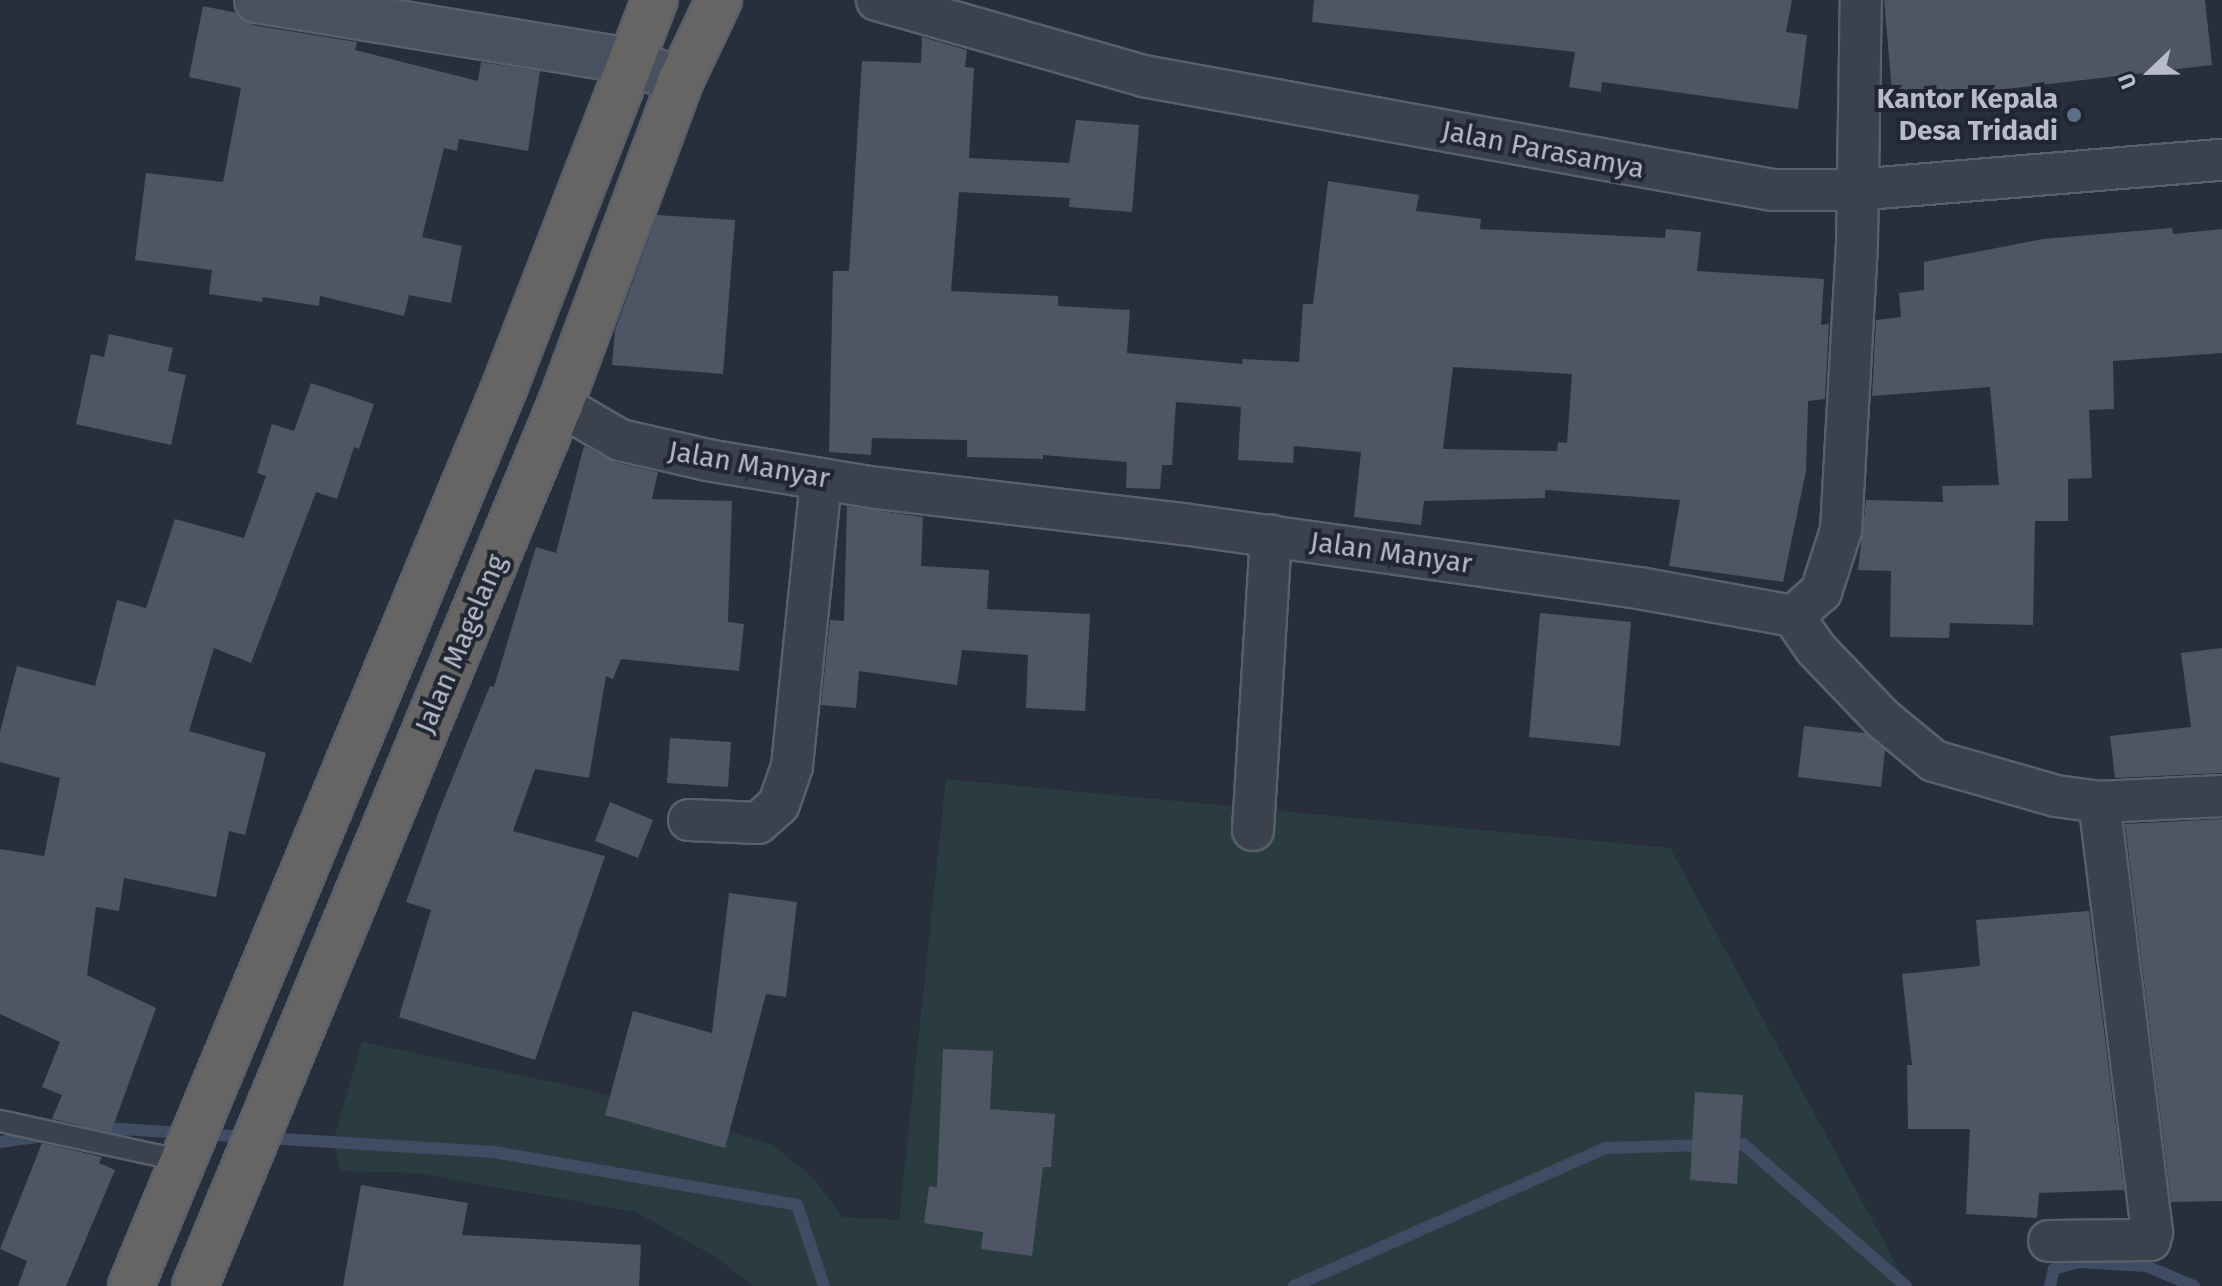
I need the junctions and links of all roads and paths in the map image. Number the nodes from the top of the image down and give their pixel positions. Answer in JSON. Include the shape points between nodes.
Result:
{"nodes":[{"id":1,"x":257,"y":0,"type":"edge"},
{"id":2,"x":655,"y":0,"type":"edge"},
{"id":3,"x":719,"y":0,"type":"edge"},
{"id":4,"x":877,"y":0,"type":"edge"},
{"id":5,"x":1861,"y":0,"type":"edge"},
{"id":6,"x":631,"y":61,"type":"junction"},
{"id":7,"x":680,"y":82,"type":"junction"},
{"id":8,"x":2222,"y":160,"type":"edge"},
{"id":9,"x":1854,"y":190,"type":"junction"},
{"id":10,"x":560,"y":405,"type":"junction"},
{"id":11,"x":821,"y":479,"type":"junction"},
{"id":12,"x":1271,"y":536,"type":"junction"},
{"id":13,"x":1793,"y":616,"type":"junction"},
{"id":14,"x":2222,"y":796,"type":"edge"},
{"id":15,"x":2099,"y":802,"type":"junction"},
{"id":16,"x":689,"y":820,"type":"dead end"},
{"id":17,"x":1253,"y":830,"type":"dead end"},
{"id":18,"x":0,"y":1121,"type":"edge"},
{"id":19,"x":183,"y":1161,"type":"junction"},
{"id":20,"x":2049,"y":1241,"type":"dead end"},
{"id":21,"x":131,"y":1286,"type":"edge"},
{"id":22,"x":195,"y":1286,"type":"edge"}],
"edges":[{"from":1,"to":6,"type":"main road"},
{"from":2,"to":6,"type":"highway","name":"Jalan Magelang"},
{"from":3,"to":7,"type":"highway","name":"Jalan Magelang"},
{"from":4,"to":9,"type":"street","name":"Jalan Parasamya","via":[[1143,76],[1758,188]]},
{"from":5,"to":9,"type":"street"},
{"from":6,"to":7,"type":"main road"},
{"from":6,"to":19,"type":"highway","name":"Jalan Magelang","via":[[505,386]]},
{"from":7,"to":10,"type":"highway","name":"Jalan Magelang"},
{"from":8,"to":9,"type":"street","name":"Jalan Parasamya"},
{"from":9,"to":13,"type":"street","via":[[1857,242],[1841,530],[1821,592]]},
{"from":10,"to":11,"type":"street","name":"Jalan Manyar","via":[[620,440]]},
{"from":10,"to":22,"type":"highway","name":"Jalan Magelang"},
{"from":11,"to":12,"type":"street","name":"Jalan Manyar"},
{"from":11,"to":16,"type":"street","via":[[792,766],[779,804],[758,823]]},
{"from":12,"to":13,"type":"street","name":"Jalan Manyar","via":[[1639,588]]},
{"from":12,"to":17,"type":"street"},
{"from":13,"to":15,"type":"street","via":[[1815,648],[1883,719],[1934,761],[2056,796]]},
{"from":14,"to":15,"type":"street"},
{"from":15,"to":20,"type":"street","via":[[2152,1232],[2150,1240]]},
{"from":18,"to":19,"type":"lane"},
{"from":19,"to":21,"type":"highway","name":"Jalan Magelang"}]}
